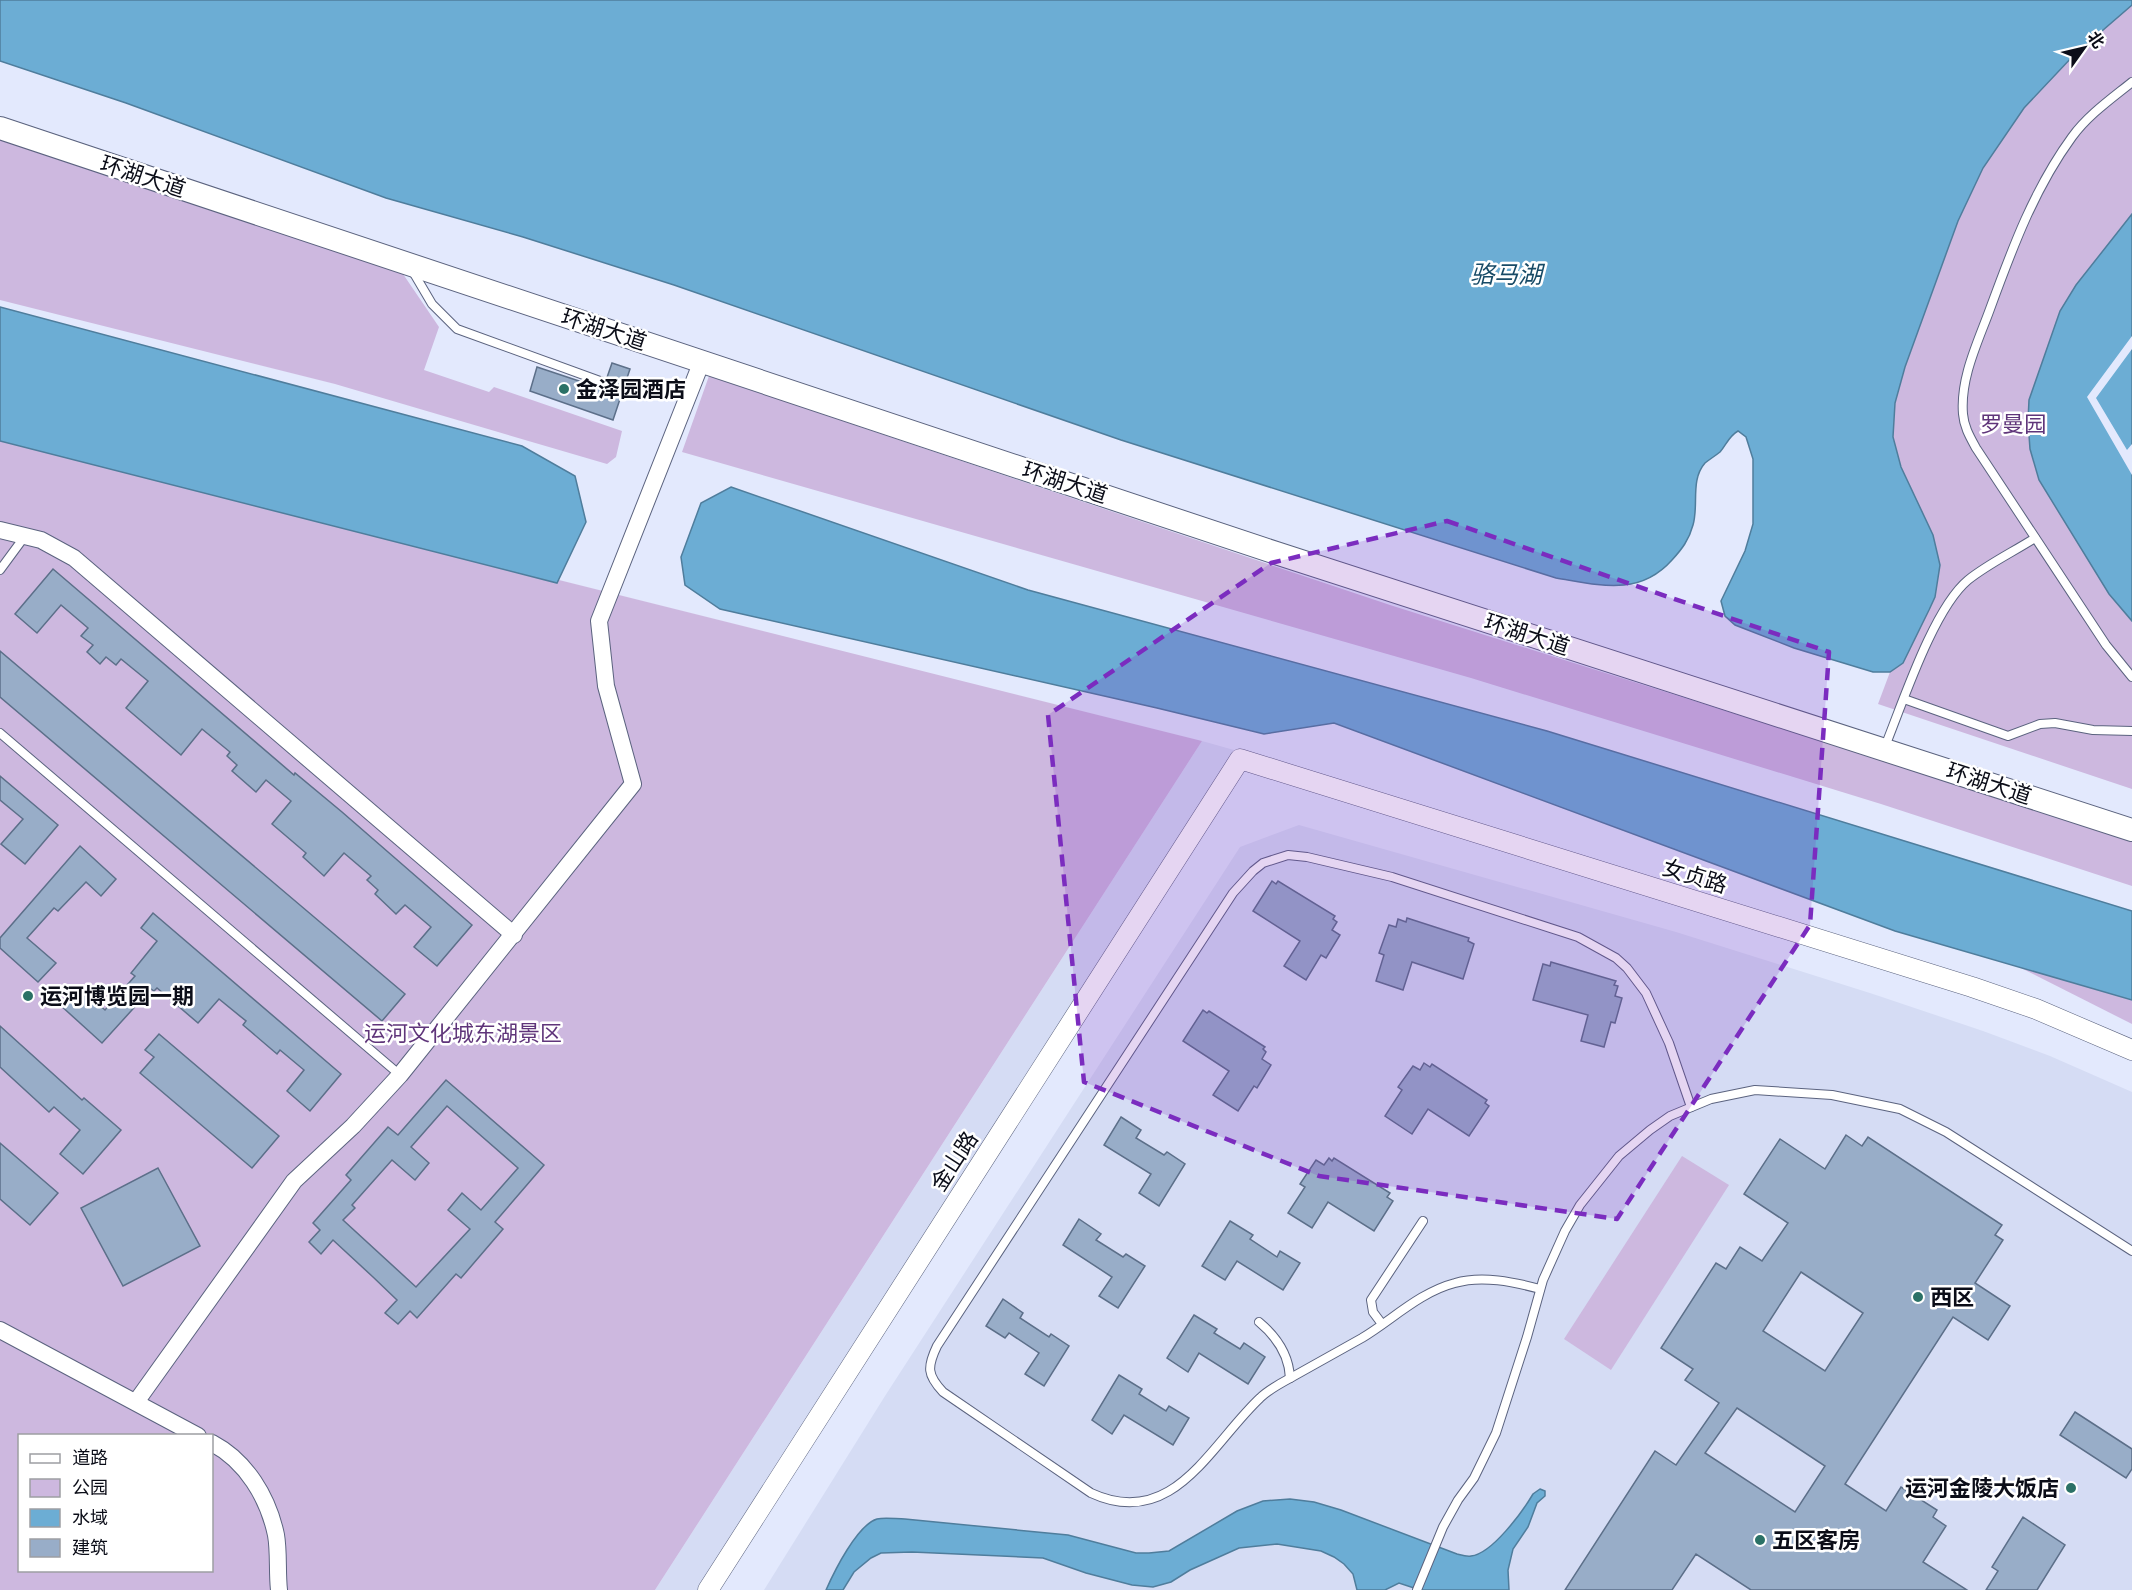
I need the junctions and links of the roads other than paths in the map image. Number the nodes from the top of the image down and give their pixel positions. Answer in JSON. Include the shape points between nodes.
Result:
{"nodes":[{"id":1,"x":2132,"y":82,"type":"edge"},
{"id":2,"x":0,"y":128,"type":"edge"},
{"id":3,"x":409,"y":264,"type":"junction"},
{"id":4,"x":702,"y":361,"type":"junction"},
{"id":5,"x":600,"y":381,"type":"dead end"},
{"id":6,"x":0,"y":530,"type":"edge"},
{"id":7,"x":25,"y":536,"type":"junction"},
{"id":8,"x":2035,"y":538,"type":"junction"},
{"id":9,"x":0,"y":570,"type":"edge"},
{"id":10,"x":2132,"y":677,"type":"edge"},
{"id":11,"x":1904,"y":699,"type":"junction"},
{"id":12,"x":2132,"y":731,"type":"edge"},
{"id":13,"x":0,"y":733,"type":"edge"},
{"id":14,"x":1884,"y":750,"type":"junction"},
{"id":15,"x":1240,"y":759,"type":"joint"},
{"id":16,"x":2132,"y":830,"type":"edge"},
{"id":17,"x":514,"y":935,"type":"junction"},
{"id":18,"x":2132,"y":1050,"type":"edge"},
{"id":19,"x":400,"y":1075,"type":"junction"},
{"id":20,"x":1691,"y":1107,"type":"junction"},
{"id":21,"x":1423,"y":1221,"type":"dead end"},
{"id":22,"x":2130,"y":1255,"type":"edge"},
{"id":23,"x":1540,"y":1288,"type":"junction"},
{"id":24,"x":1259,"y":1322,"type":"dead end"},
{"id":25,"x":1383,"y":1324,"type":"junction"},
{"id":26,"x":0,"y":1330,"type":"edge"},
{"id":27,"x":1290,"y":1378,"type":"junction"},
{"id":28,"x":136,"y":1402,"type":"junction"},
{"id":29,"x":194,"y":1434,"type":"edge"},
{"id":30,"x":213,"y":1444,"type":"edge"},
{"id":31,"x":279,"y":1590,"type":"edge"},
{"id":32,"x":708,"y":1590,"type":"edge"},
{"id":33,"x":1417,"y":1590,"type":"edge"}],
"edges":[{"from":1,"to":8,"type":"lane","via":[[2079,129],[2049,173],[2027,214],[1964,387],[1963,413],[1969,435]]},
{"from":2,"to":3,"type":"main road","name":"环湖大道"},
{"from":3,"to":4,"type":"main road","name":"环湖大道"},
{"from":3,"to":5,"type":"lane","via":[[432,304],[457,329]]},
{"from":4,"to":14,"type":"main road","name":"环湖大道"},
{"from":4,"to":17,"type":"street","via":[[599,621],[606,686],[633,784]]},
{"from":6,"to":7,"type":"street"},
{"from":7,"to":9,"type":"lane"},
{"from":7,"to":17,"type":"street","via":[[57,547],[74,558]]},
{"from":8,"to":10,"type":"lane","via":[[2106,645]]},
{"from":8,"to":11,"type":"lane","via":[[1968,580],[1953,596],[1931,634]]},
{"from":11,"to":12,"type":"lane","via":[[2008,736],[2040,724],[2055,723],[2093,730]]},
{"from":11,"to":14,"type":"lane"},
{"from":13,"to":19,"type":"lane"},
{"from":14,"to":16,"type":"main road","name":"环湖大道"},
{"from":15,"to":18,"type":"street","name":"女贞路","via":[[1972,987]]},
{"from":15,"to":32,"type":"street","name":"金山路"},
{"from":17,"to":19,"type":"street"},
{"from":19,"to":28,"type":"street","via":[[294,1181]]},
{"from":20,"to":22,"type":"lane","via":[[1755,1090],[1832,1095],[1899,1109],[1946,1132]]},
{"from":20,"to":23,"type":"lane","via":[[1670,1116],[1619,1156],[1565,1231]]},
{"from":20,"to":27,"type":"lane","via":[[1656,1011],[1638,980],[1616,958],[1578,937],[1392,877],[1307,857],[1288,855],[1263,863],[1227,903],[937,1346],[929,1369],[936,1384],[950,1397],[1090,1493],[1120,1504],[1144,1502],[1173,1489],[1261,1396]]},
{"from":21,"to":25,"type":"lane","via":[[1371,1300],[1373,1312]]},
{"from":23,"to":25,"type":"lane","via":[[1502,1281],[1457,1282],[1440,1288]]},
{"from":23,"to":33,"type":"lane","via":[[1496,1433],[1443,1527]]},
{"from":24,"to":27,"type":"lane","via":[[1281,1347]]},
{"from":25,"to":27,"type":"lane"},
{"from":26,"to":28,"type":"street"},
{"from":28,"to":29,"type":"street"},
{"from":30,"to":31,"type":"street","via":[[245,1469],[266,1500],[276,1536]]}]}
